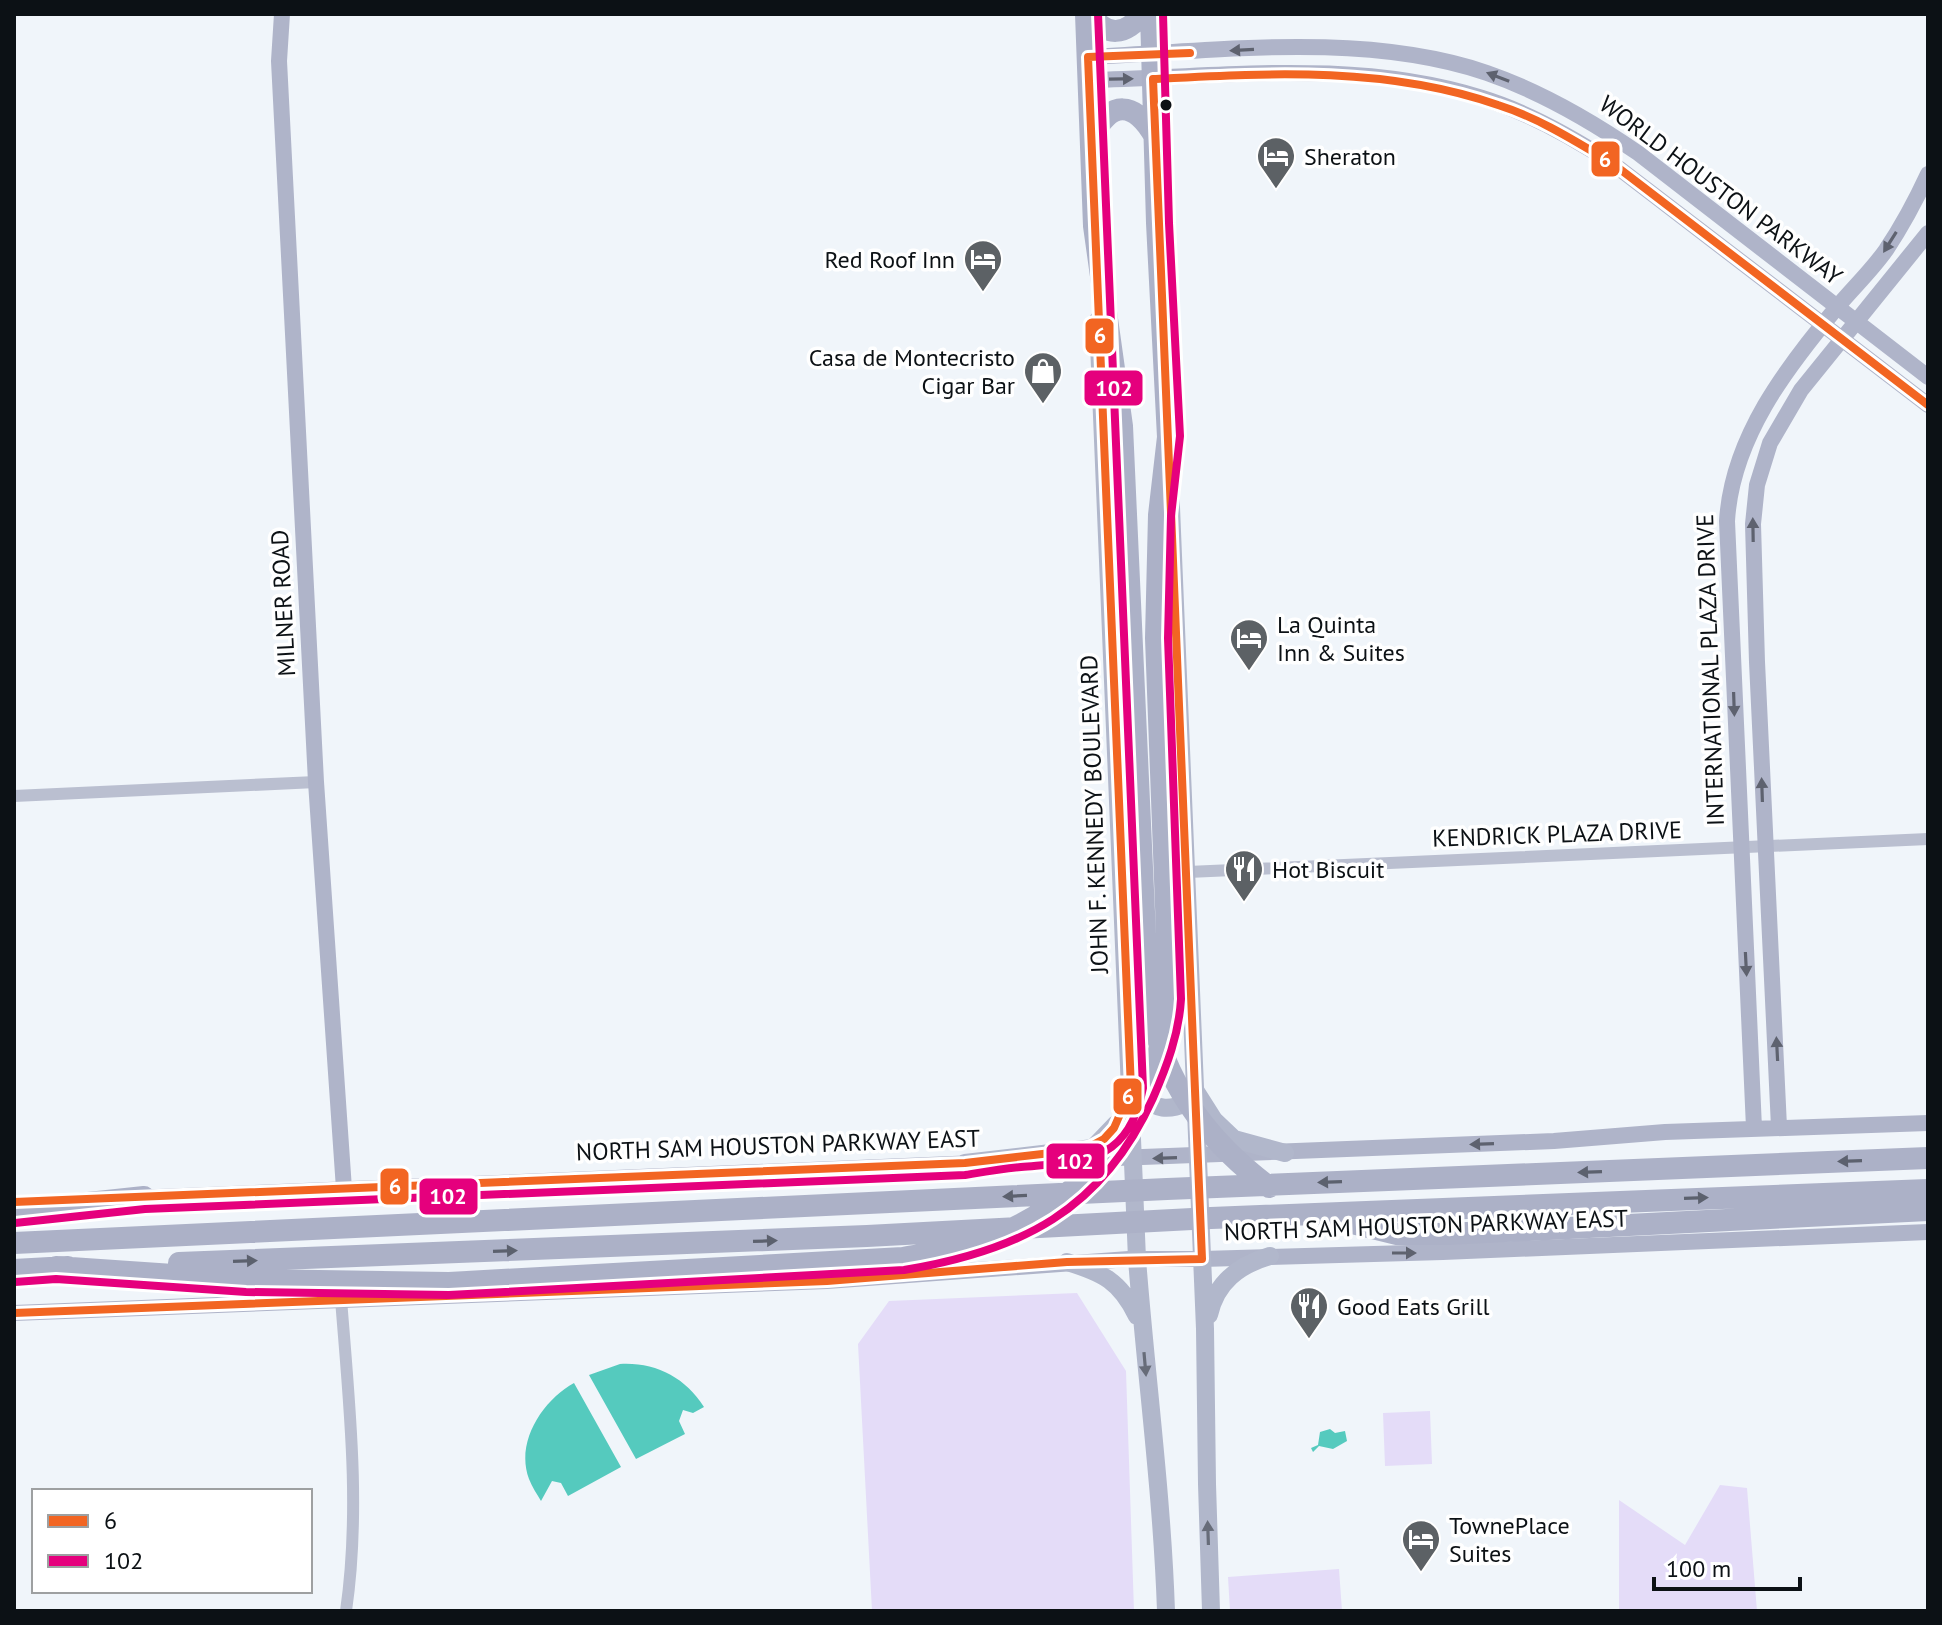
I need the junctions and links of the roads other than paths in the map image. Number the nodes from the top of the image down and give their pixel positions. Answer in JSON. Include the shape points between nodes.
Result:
{"nodes":[{"id":1,"x":282,"y":14,"type":"edge"},
{"id":2,"x":1089,"y":14,"type":"edge"},
{"id":3,"x":1141,"y":14,"type":"edge"},
{"id":4,"x":1151,"y":14,"type":"edge"},
{"id":5,"x":1347,"y":47,"type":"junction"},
{"id":6,"x":1153,"y":54,"type":"junction"},
{"id":7,"x":1088,"y":57,"type":"junction"},
{"id":8,"x":1345,"y":73,"type":"junction"},
{"id":9,"x":1153,"y":79,"type":"junction"},
{"id":10,"x":1089,"y":80,"type":"junction"},
{"id":11,"x":1547,"y":97,"type":"junction"},
{"id":12,"x":1535,"y":119,"type":"junction"},
{"id":13,"x":1092,"y":138,"type":"junction"},
{"id":14,"x":1155,"y":138,"type":"junction"},
{"id":15,"x":1928,"y":175,"type":"edge"},
{"id":16,"x":1712,"y":209,"type":"junction"},
{"id":17,"x":1094,"y":226,"type":"junction"},
{"id":18,"x":1694,"y":226,"type":"junction"},
{"id":19,"x":1928,"y":233,"type":"edge"},
{"id":20,"x":1837,"y":307,"type":"junction"},
{"id":21,"x":1858,"y":323,"type":"junction"},
{"id":22,"x":1823,"y":326,"type":"junction"},
{"id":23,"x":1842,"y":341,"type":"junction"},
{"id":24,"x":1928,"y":377,"type":"edge"},
{"id":25,"x":1928,"y":405,"type":"edge"},
{"id":26,"x":1734,"y":473,"type":"junction"},
{"id":27,"x":1757,"y":485,"type":"junction"},
{"id":28,"x":1757,"y":662,"type":"junction"},
{"id":29,"x":1733,"y":663,"type":"junction"},
{"id":30,"x":316,"y":782,"type":"junction"},
{"id":31,"x":14,"y":796,"type":"edge"},
{"id":32,"x":1928,"y":839,"type":"edge"},
{"id":33,"x":1765,"y":848,"type":"junction"},
{"id":34,"x":1740,"y":849,"type":"junction"},
{"id":35,"x":1176,"y":870,"type":"junction"},
{"id":36,"x":1126,"y":989,"type":"junction"},
{"id":37,"x":1194,"y":1087,"type":"junction"},
{"id":38,"x":1131,"y":1089,"type":"junction"},
{"id":39,"x":1928,"y":1123,"type":"edge"},
{"id":40,"x":1779,"y":1127,"type":"junction"},
{"id":41,"x":1754,"y":1128,"type":"junction"},
{"id":42,"x":1285,"y":1153,"type":"junction"},
{"id":43,"x":1928,"y":1158,"type":"edge"},
{"id":44,"x":965,"y":1163,"type":"junction"},
{"id":45,"x":1198,"y":1165,"type":"junction"},
{"id":46,"x":1134,"y":1166,"type":"junction"},
{"id":47,"x":344,"y":1189,"type":"junction"},
{"id":48,"x":1928,"y":1190,"type":"edge"},
{"id":49,"x":144,"y":1197,"type":"junction"},
{"id":50,"x":14,"y":1202,"type":"edge"},
{"id":51,"x":1928,"y":1210,"type":"edge"},
{"id":52,"x":14,"y":1211,"type":"edge"},
{"id":53,"x":1928,"y":1232,"type":"edge"},
{"id":54,"x":14,"y":1243,"type":"edge"},
{"id":55,"x":1137,"y":1251,"type":"junction"},
{"id":56,"x":1270,"y":1256,"type":"junction"},
{"id":57,"x":1202,"y":1259,"type":"junction"},
{"id":58,"x":1067,"y":1262,"type":"junction"},
{"id":59,"x":56,"y":1267,"type":"junction"},
{"id":60,"x":14,"y":1270,"type":"edge"},
{"id":61,"x":341,"y":1299,"type":"junction"},
{"id":62,"x":14,"y":1313,"type":"edge"},
{"id":63,"x":1141,"y":1324,"type":"junction"},
{"id":64,"x":1205,"y":1329,"type":"junction"},
{"id":65,"x":346,"y":1611,"type":"edge"},
{"id":66,"x":1166,"y":1611,"type":"edge"},
{"id":67,"x":1211,"y":1611,"type":"edge"}],
"edges":[{"from":1,"to":30,"type":"street","name":"MILNER ROAD","via":[[279,61]]},
{"from":2,"to":3,"type":"highway","via":[[1115,32],[1131,26]]},
{"from":2,"to":7,"type":"highway","name":"JOHN F. KENNEDY BOULEVARD"},
{"from":4,"to":6,"type":"highway"},
{"from":5,"to":6,"type":"street","name":"WORLD HOUSTON PARKWAY","one_way":true},
{"from":5,"to":8,"type":"street"},
{"from":11,"to":5,"type":"street","name":"WORLD HOUSTON PARKWAY","one_way":true,"via":[[1450,63]]},
{"from":6,"to":7,"type":"street","name":"WORLD HOUSTON PARKWAY"},
{"from":6,"to":9,"type":"highway"},
{"from":7,"to":10,"type":"highway","name":"JOHN F. KENNEDY BOULEVARD"},
{"from":8,"to":9,"type":"street","name":"WORLD HOUSTON PARKWAY"},
{"from":8,"to":12,"type":"street","name":"WORLD HOUSTON PARKWAY","via":[[1457,91]]},
{"from":10,"to":9,"type":"street","name":"WORLD HOUSTON PARKWAY","one_way":true},
{"from":9,"to":14,"type":"highway"},
{"from":10,"to":13,"type":"highway","name":"JOHN F. KENNEDY BOULEVARD"},
{"from":11,"to":12,"type":"street"},
{"from":11,"to":16,"type":"street","name":"WORLD HOUSTON PARKWAY","via":[[1610,134]]},
{"from":12,"to":18,"type":"street","name":"WORLD HOUSTON PARKWAY","via":[[1612,163]]},
{"from":13,"to":14,"type":"highway","via":[[1104,117],[1121,109],[1141,117]]},
{"from":13,"to":17,"type":"highway","name":"JOHN F. KENNEDY BOULEVARD"},
{"from":14,"to":35,"type":"highway","via":[[1168,437],[1159,515],[1156,638]]},
{"from":15,"to":20,"type":"street","name":"INTERNATIONAL PLAZA DRIVE","one_way":true,"via":[[1886,250]]},
{"from":16,"to":18,"type":"street"},
{"from":16,"to":20,"type":"street","name":"WORLD HOUSTON PARKWAY"},
{"from":17,"to":36,"type":"main road","name":"JOHN F. KENNEDY BOULEVARD"},
{"from":17,"to":51,"type":"highway","via":[[1122,426],[1146,956],[1154,1025],[1173,1078],[1209,1132],[1233,1159],[1292,1201],[1337,1220],[1397,1234]]},
{"from":18,"to":22,"type":"street","name":"WORLD HOUSTON PARKWAY"},
{"from":19,"to":21,"type":"street","name":"INTERNATIONAL PLAZA DRIVE"},
{"from":20,"to":21,"type":"street","name":"WORLD HOUSTON PARKWAY"},
{"from":20,"to":22,"type":"street","name":"INTERNATIONAL PLAZA DRIVE"},
{"from":21,"to":23,"type":"street","name":"INTERNATIONAL PLAZA DRIVE"},
{"from":21,"to":24,"type":"street","name":"WORLD HOUSTON PARKWAY"},
{"from":22,"to":23,"type":"street","name":"WORLD HOUSTON PARKWAY"},
{"from":22,"to":26,"type":"street","name":"INTERNATIONAL PLAZA DRIVE","via":[[1768,399]]},
{"from":23,"to":25,"type":"street","name":"WORLD HOUSTON PARKWAY"},
{"from":23,"to":27,"type":"street","name":"INTERNATIONAL PLAZA DRIVE","via":[[1785,417]]},
{"from":26,"to":27,"type":"street"},
{"from":26,"to":29,"type":"street","name":"INTERNATIONAL PLAZA DRIVE","via":[[1727,521]]},
{"from":28,"to":27,"type":"street","name":"INTERNATIONAL PLAZA DRIVE","one_way":true},
{"from":28,"to":29,"type":"street"},
{"from":33,"to":28,"type":"street","name":"INTERNATIONAL PLAZA DRIVE","one_way":true},
{"from":29,"to":34,"type":"street","name":"INTERNATIONAL PLAZA DRIVE","one_way":true},
{"from":30,"to":31,"type":"street"},
{"from":30,"to":47,"type":"street","name":"MILNER ROAD"},
{"from":32,"to":33,"type":"street","name":"KENDRICK PLAZA DRIVE"},
{"from":33,"to":34,"type":"street","name":"KENDRICK PLAZA DRIVE"},
{"from":40,"to":33,"type":"street","name":"INTERNATIONAL PLAZA DRIVE","one_way":true},
{"from":34,"to":35,"type":"street","name":"KENDRICK PLAZA DRIVE"},
{"from":34,"to":41,"type":"street","name":"INTERNATIONAL PLAZA DRIVE","one_way":true},
{"from":35,"to":37,"type":"main road"},
{"from":35,"to":59,"type":"highway","via":[[1165,1029],[1138,1106],[1108,1153],[1081,1181],[997,1236],[940,1252],[865,1261],[449,1283],[246,1280]]},
{"from":36,"to":37,"type":"main road","via":[[1135,1021],[1142,1097],[1152,1106],[1178,1107]]},
{"from":36,"to":38,"type":"main road","name":"JOHN F. KENNEDY BOULEVARD"},
{"from":37,"to":42,"type":"main road","via":[[1214,1120],[1234,1139]]},
{"from":37,"to":45,"type":"main road"},
{"from":38,"to":44,"type":"main road","via":[[1117,1123],[1093,1148]]},
{"from":38,"to":46,"type":"main road","name":"JOHN F. KENNEDY BOULEVARD"},
{"from":39,"to":40,"type":"street","name":"NORTH SAM HOUSTON PARKWAY EAST"},
{"from":40,"to":41,"type":"street","name":"NORTH SAM HOUSTON PARKWAY EAST"},
{"from":41,"to":42,"type":"street","name":"NORTH SAM HOUSTON PARKWAY EAST","one_way":true},
{"from":42,"to":45,"type":"street","name":"NORTH SAM HOUSTON PARKWAY EAST"},
{"from":43,"to":54,"type":"highway","name":"NORTH SAM HOUSTON PARKWAY EAST","one_way":true},
{"from":44,"to":46,"type":"street","name":"NORTH SAM HOUSTON PARKWAY EAST"},
{"from":44,"to":47,"type":"street","name":"NORTH SAM HOUSTON PARKWAY EAST"},
{"from":45,"to":46,"type":"street","name":"NORTH SAM HOUSTON PARKWAY EAST","one_way":true},
{"from":45,"to":57,"type":"main road"},
{"from":46,"to":55,"type":"main road","name":"JOHN F. KENNEDY BOULEVARD"},
{"from":47,"to":49,"type":"street","name":"NORTH SAM HOUSTON PARKWAY EAST"},
{"from":59,"to":48,"type":"highway","name":"NORTH SAM HOUSTON PARKWAY EAST","one_way":true},
{"from":49,"to":50,"type":"street","name":"NORTH SAM HOUSTON PARKWAY EAST"},
{"from":49,"to":52,"type":"highway"},
{"from":56,"to":53,"type":"street","name":"NORTH SAM HOUSTON PARKWAY EAST","one_way":true},
{"from":55,"to":57,"type":"street","name":"NORTH SAM HOUSTON PARKWAY EAST"},
{"from":55,"to":58,"type":"street","name":"NORTH SAM HOUSTON PARKWAY EAST"},
{"from":55,"to":63,"type":"main road","name":"JOHN F. KENNEDY BOULEVARD"},
{"from":56,"to":57,"type":"street","name":"NORTH SAM HOUSTON PARKWAY EAST"},
{"from":56,"to":64,"type":"main road","via":[[1252,1262],[1223,1284],[1213,1297]]},
{"from":57,"to":64,"type":"main road"},
{"from":58,"to":61,"type":"street","name":"NORTH SAM HOUSTON PARKWAY EAST","via":[[827,1281]]},
{"from":58,"to":63,"type":"main road","via":[[1098,1271],[1118,1286]]},
{"from":59,"to":60,"type":"highway","name":"NORTH SAM HOUSTON PARKWAY EAST"},
{"from":61,"to":62,"type":"street","name":"NORTH SAM HOUSTON PARKWAY EAST"},
{"from":61,"to":65,"type":"street","via":[[353,1494]]},
{"from":63,"to":66,"type":"main road","name":"JOHN F. KENNEDY BOULEVARD","one_way":true,"via":[[1162,1507]]},
{"from":67,"to":64,"type":"main road","one_way":true}]}
